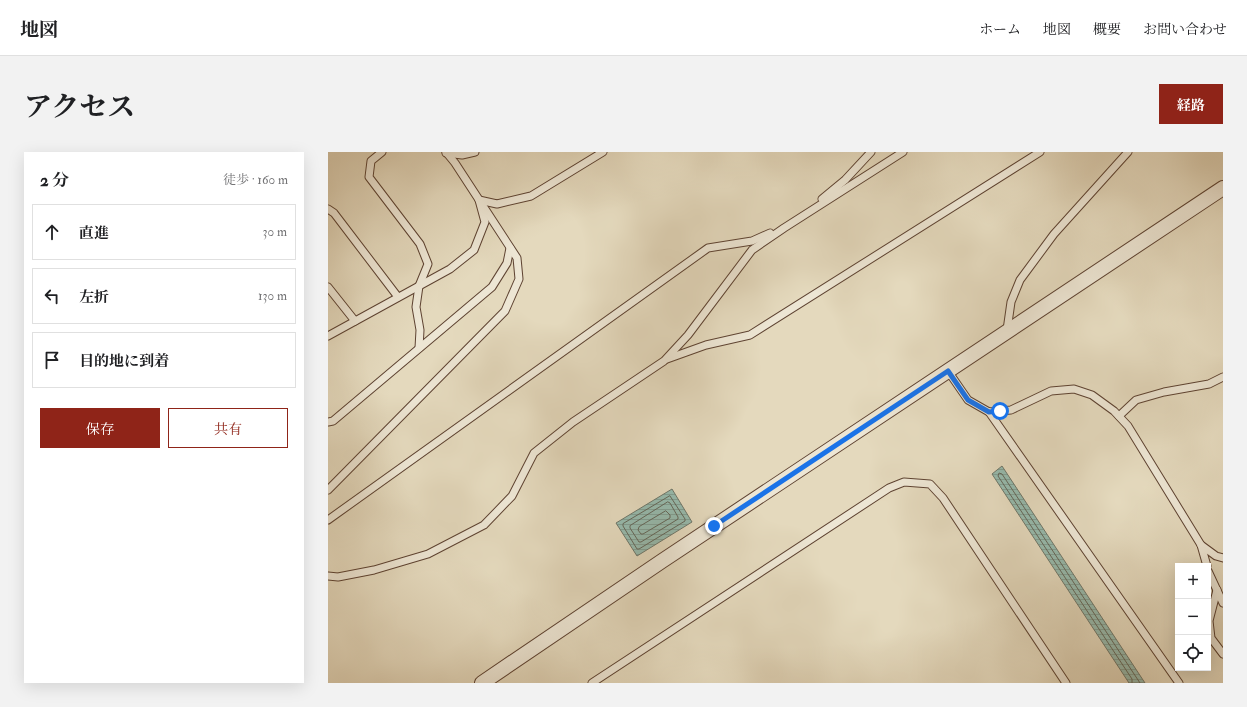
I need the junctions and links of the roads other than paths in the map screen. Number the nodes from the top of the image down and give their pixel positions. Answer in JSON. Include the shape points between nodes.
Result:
{"nodes":[{"id":1,"x":382,"y":152,"type":"edge"},
{"id":2,"x":446,"y":152,"type":"edge"},
{"id":3,"x":475,"y":152,"type":"edge"},
{"id":4,"x":603,"y":152,"type":"edge"},
{"id":5,"x":871,"y":152,"type":"edge"},
{"id":6,"x":903,"y":152,"type":"edge"},
{"id":7,"x":1040,"y":152,"type":"edge"},
{"id":8,"x":1128,"y":152,"type":"edge"},
{"id":9,"x":1223,"y":188,"type":"edge"},
{"id":10,"x":479,"y":200,"type":"junction"},
{"id":11,"x":328,"y":209,"type":"edge"},
{"id":12,"x":784,"y":228,"type":"junction"},
{"id":13,"x":510,"y":248,"type":"junction"},
{"id":14,"x":419,"y":286,"type":"junction"},
{"id":15,"x":328,"y":287,"type":"edge"},
{"id":16,"x":398,"y":297,"type":"junction"},
{"id":17,"x":355,"y":321,"type":"junction"},
{"id":18,"x":1007,"y":332,"type":"junction"},
{"id":19,"x":328,"y":336,"type":"edge"},
{"id":20,"x":419,"y":348,"type":"junction"},
{"id":21,"x":665,"y":360,"type":"junction"},
{"id":22,"x":948,"y":371,"type":"junction"},
{"id":23,"x":1223,"y":377,"type":"edge"},
{"id":24,"x":989,"y":412,"type":"junction"},
{"id":25,"x":1119,"y":416,"type":"junction"},
{"id":26,"x":328,"y":422,"type":"edge"},
{"id":27,"x":328,"y":490,"type":"edge"},
{"id":28,"x":328,"y":520,"type":"edge"},
{"id":29,"x":1201,"y":545,"type":"junction"},
{"id":30,"x":1223,"y":558,"type":"edge"},
{"id":31,"x":1206,"y":563,"type":"edge"},
{"id":32,"x":328,"y":576,"type":"edge"},
{"id":33,"x":1211,"y":577,"type":"edge"},
{"id":34,"x":1217,"y":590,"type":"junction"},
{"id":35,"x":1223,"y":603,"type":"edge"},
{"id":36,"x":1223,"y":654,"type":"edge"},
{"id":37,"x":482,"y":683,"type":"edge"},
{"id":38,"x":592,"y":683,"type":"edge"},
{"id":39,"x":1066,"y":683,"type":"edge"},
{"id":40,"x":1179,"y":683,"type":"edge"}],
"edges":[{"from":1,"to":14,"type":"lane","via":[[371,161],[369,177],[420,244],[428,264]]},
{"from":2,"to":3,"type":"lane","via":[[462,155]]},
{"from":2,"to":10,"type":"lane"},
{"from":4,"to":10,"type":"lane","via":[[531,196],[497,204]]},
{"from":5,"to":12,"type":"lane","via":[[845,180]]},
{"from":6,"to":12,"type":"lane"},
{"from":7,"to":21,"type":"lane","via":[[750,335],[706,345]]},
{"from":8,"to":18,"type":"lane","via":[[1054,234],[1020,280],[1011,302]]},
{"from":9,"to":18,"type":"street"},
{"from":10,"to":13,"type":"lane"},
{"from":10,"to":14,"type":"lane","via":[[485,222],[474,250],[450,269]]},
{"from":11,"to":16,"type":"lane","via":[[334,213]]},
{"from":12,"to":21,"type":"lane","via":[[752,250],[688,335]]},
{"from":12,"to":28,"type":"lane","via":[[752,241],[708,248]]},
{"from":13,"to":20,"type":"lane","via":[[507,263],[492,287]]},
{"from":13,"to":27,"type":"lane","via":[[517,258],[519,279],[505,311]]},
{"from":14,"to":16,"type":"lane"},
{"from":14,"to":20,"type":"lane","via":[[416,307],[420,330]]},
{"from":15,"to":17,"type":"lane"},
{"from":16,"to":17,"type":"lane"},
{"from":17,"to":19,"type":"lane"},
{"from":18,"to":22,"type":"street"},
{"from":20,"to":26,"type":"lane"},
{"from":21,"to":32,"type":"lane","via":[[573,422],[534,453],[512,496],[484,525],[428,554],[374,570],[338,577]]},
{"from":22,"to":24,"type":"lane","via":[[968,400]]},
{"from":22,"to":37,"type":"street"},
{"from":23,"to":25,"type":"lane","via":[[1209,384],[1136,400]]},
{"from":24,"to":25,"type":"lane","via":[[1011,410],[1051,391],[1074,389],[1092,395]]},
{"from":24,"to":40,"type":"lane"},
{"from":25,"to":29,"type":"lane","via":[[1128,426]]},
{"from":29,"to":30,"type":"lane"},
{"from":29,"to":31,"type":"lane"},
{"from":33,"to":34,"type":"lane"},
{"from":34,"to":35,"type":"lane"},
{"from":34,"to":36,"type":"lane","via":[[1209,621],[1211,638]]},
{"from":38,"to":39,"type":"lane","via":[[889,488],[904,482],[930,484],[944,498]]}]}
